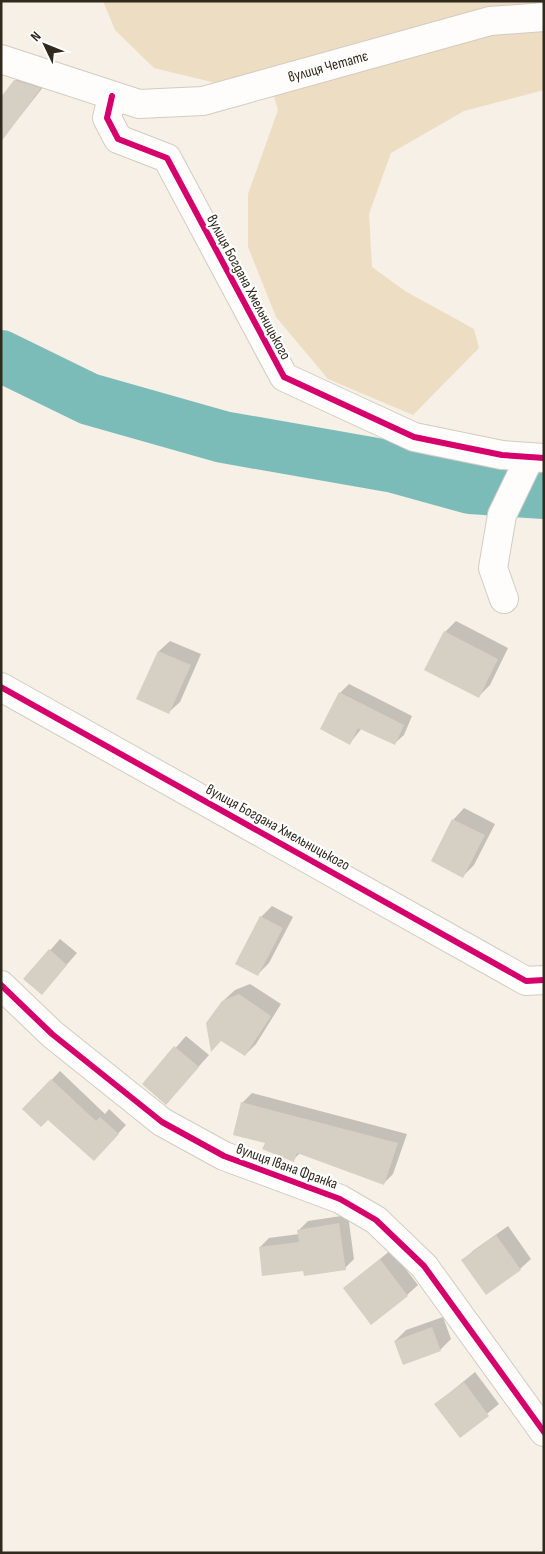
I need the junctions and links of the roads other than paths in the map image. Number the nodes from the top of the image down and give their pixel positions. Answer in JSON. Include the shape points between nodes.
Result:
{"nodes":[{"id":1,"x":544,"y":17,"type":"edge"},
{"id":2,"x":1,"y":59,"type":"edge"},
{"id":3,"x":112,"y":96,"type":"junction"},
{"id":4,"x":532,"y":463,"type":"edge"},
{"id":5,"x":504,"y":599,"type":"dead end"},
{"id":6,"x":1,"y":687,"type":"edge"},
{"id":7,"x":544,"y":980,"type":"edge"},
{"id":8,"x":1,"y":985,"type":"edge"},
{"id":9,"x":544,"y":1432,"type":"edge"}],
"edges":[{"from":1,"to":3,"type":"street","name":"вулиця Четатє","via":[[490,21],[203,101],[139,104]]},
{"from":2,"to":3,"type":"street","name":"вулиця Четатє"},
{"from":3,"to":4,"type":"street","name":"вулиця Богдана Хмельницького","via":[[107,118],[118,139],[167,158],[284,377],[414,437]]},
{"from":4,"to":5,"type":"street","via":[[502,515],[493,568]]},
{"from":6,"to":7,"type":"street","name":"вулиця Богдана Хмельницького","via":[[526,981]]},
{"from":8,"to":9,"type":"street","name":"вулиця Івана Франка","via":[[52,1034],[162,1122],[224,1156],[340,1198],[376,1220],[424,1266]]}]}
